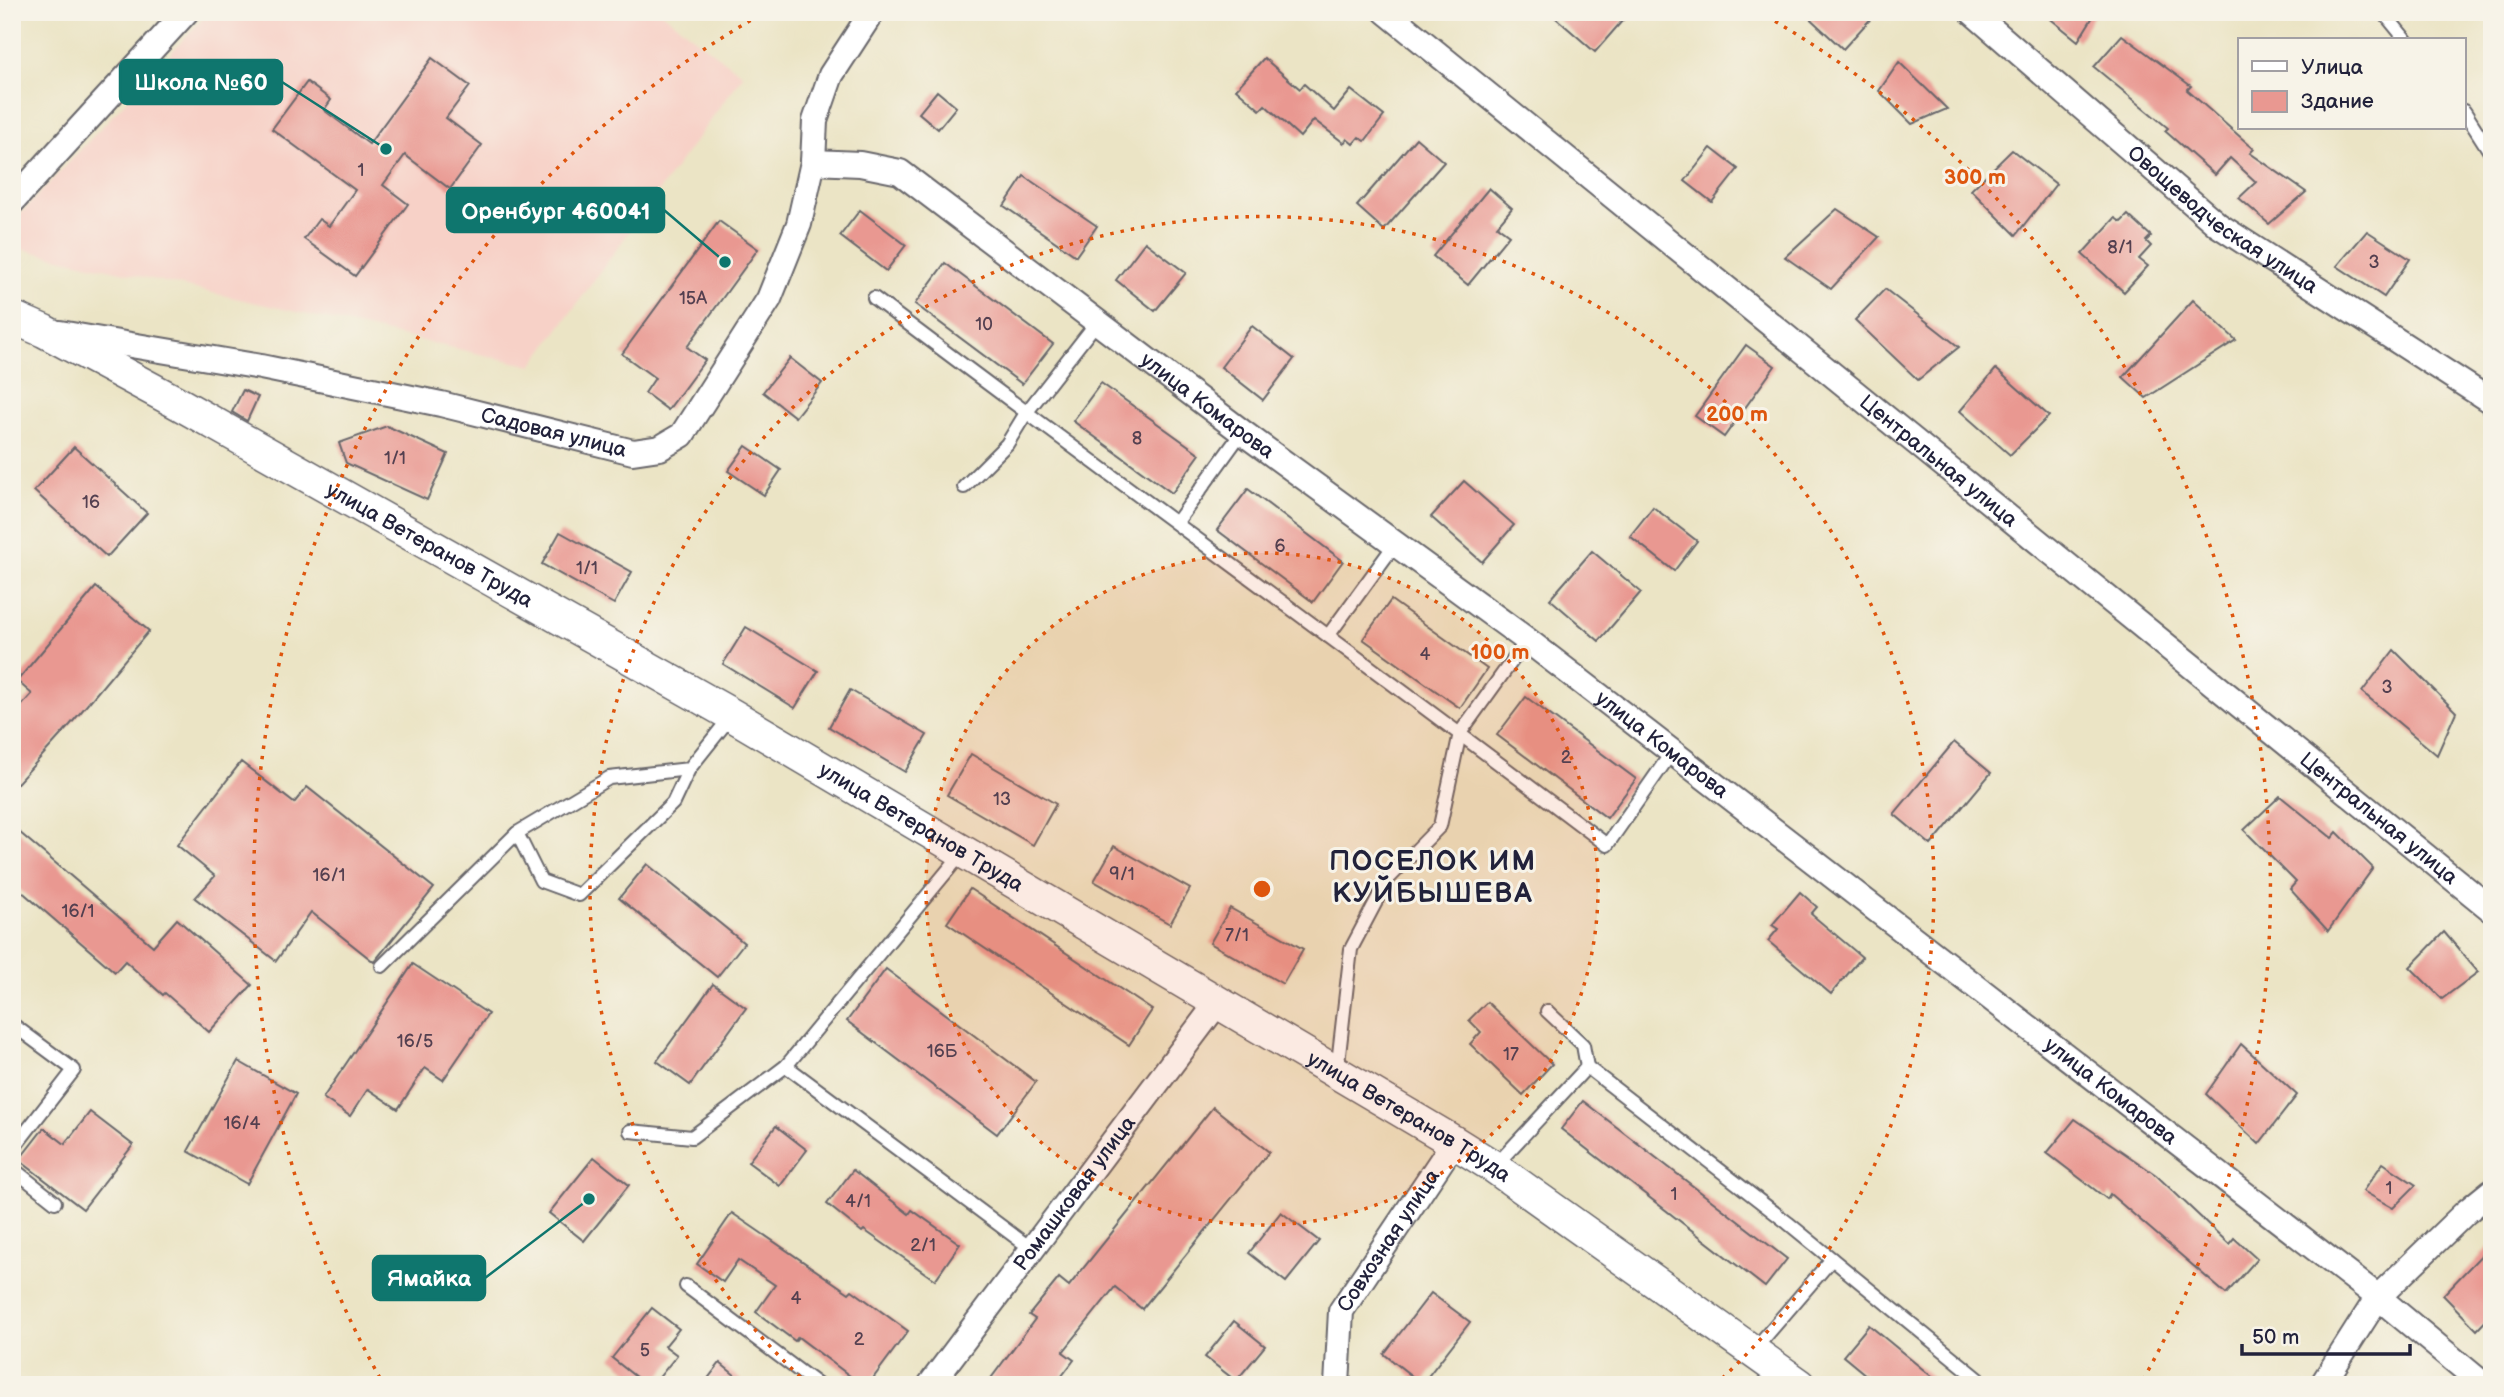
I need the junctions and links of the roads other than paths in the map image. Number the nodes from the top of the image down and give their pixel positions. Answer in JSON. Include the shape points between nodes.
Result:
{"nodes":[{"id":1,"x":186,"y":12,"type":"edge"},
{"id":2,"x":872,"y":12,"type":"edge"},
{"id":3,"x":1387,"y":12,"type":"edge"},
{"id":4,"x":1972,"y":12,"type":"edge"},
{"id":5,"x":2382,"y":12,"type":"edge"},
{"id":6,"x":2404,"y":38,"type":"edge"},
{"id":7,"x":2466,"y":114,"type":"edge"},
{"id":8,"x":2492,"y":155,"type":"edge"},
{"id":9,"x":814,"y":162,"type":"junction"},
{"id":10,"x":12,"y":202,"type":"edge"},
{"id":11,"x":874,"y":298,"type":"dead end"},
{"id":12,"x":12,"y":317,"type":"edge"},
{"id":13,"x":1097,"y":322,"type":"junction"},
{"id":14,"x":44,"y":331,"type":"junction"},
{"id":15,"x":2492,"y":402,"type":"edge"},
{"id":16,"x":1026,"y":413,"type":"junction"},
{"id":17,"x":1242,"y":432,"type":"junction"},
{"id":18,"x":964,"y":487,"type":"dead end"},
{"id":19,"x":1178,"y":522,"type":"junction"},
{"id":20,"x":1395,"y":544,"type":"junction"},
{"id":21,"x":1328,"y":636,"type":"junction"},
{"id":22,"x":1527,"y":640,"type":"junction"},
{"id":23,"x":732,"y":715,"type":"junction"},
{"id":24,"x":1460,"y":733,"type":"junction"},
{"id":25,"x":1672,"y":752,"type":"junction"},
{"id":26,"x":689,"y":769,"type":"junction"},
{"id":27,"x":517,"y":833,"type":"junction"},
{"id":28,"x":963,"y":852,"type":"junction"},
{"id":29,"x":2492,"y":909,"type":"edge"},
{"id":30,"x":382,"y":966,"type":"dead end"},
{"id":31,"x":1218,"y":1002,"type":"junction"},
{"id":32,"x":1547,"y":1011,"type":"dead end"},
{"id":33,"x":12,"y":1024,"type":"edge"},
{"id":34,"x":786,"y":1066,"type":"junction"},
{"id":35,"x":1587,"y":1066,"type":"junction"},
{"id":36,"x":1337,"y":1073,"type":"junction"},
{"id":37,"x":630,"y":1130,"type":"dead end"},
{"id":38,"x":1454,"y":1142,"type":"junction"},
{"id":39,"x":12,"y":1150,"type":"edge"},
{"id":40,"x":1494,"y":1167,"type":"junction"},
{"id":41,"x":12,"y":1168,"type":"edge"},
{"id":42,"x":2492,"y":1191,"type":"edge"},
{"id":43,"x":55,"y":1202,"type":"dead end"},
{"id":44,"x":1033,"y":1250,"type":"junction"},
{"id":45,"x":1832,"y":1259,"type":"junction"},
{"id":46,"x":686,"y":1286,"type":"dead end"},
{"id":47,"x":2378,"y":1297,"type":"junction"},
{"id":48,"x":1753,"y":1351,"type":"junction"},
{"id":49,"x":818,"y":1385,"type":"edge"},
{"id":50,"x":930,"y":1385,"type":"edge"},
{"id":51,"x":1337,"y":1385,"type":"edge"},
{"id":52,"x":1800,"y":1385,"type":"edge"},
{"id":53,"x":1986,"y":1385,"type":"edge"},
{"id":54,"x":2322,"y":1385,"type":"edge"},
{"id":55,"x":2484,"y":1385,"type":"edge"}],
"edges":[{"from":1,"to":10,"type":"street"},
{"from":2,"to":9,"type":"street","name":"Садовая улица","via":[[831,75],[815,121]]},
{"from":3,"to":29,"type":"street","name":"Центральная улица"},
{"from":4,"to":15,"type":"street","name":"Овощеводческая улица","via":[[2218,225]]},
{"from":5,"to":6,"type":"lane"},
{"from":7,"to":8,"type":"lane"},
{"from":9,"to":13,"type":"street","name":"улица Комарова","via":[[900,172]]},
{"from":9,"to":14,"type":"street","name":"Садовая улица","via":[[799,224],[769,299],[682,435],[660,448],[634,452],[325,380]]},
{"from":11,"to":16,"type":"lane"},
{"from":12,"to":14,"type":"street","name":"улица Ветеранов Труда"},
{"from":13,"to":16,"type":"lane"},
{"from":13,"to":17,"type":"street","name":"улица Комарова"},
{"from":14,"to":23,"type":"street","name":"улица Ветеранов Труда"},
{"from":16,"to":18,"type":"lane","via":[[1007,444]]},
{"from":16,"to":19,"type":"lane"},
{"from":17,"to":19,"type":"lane"},
{"from":17,"to":20,"type":"street","name":"улица Комарова"},
{"from":19,"to":21,"type":"lane"},
{"from":20,"to":21,"type":"lane"},
{"from":20,"to":22,"type":"street","name":"улица Комарова"},
{"from":21,"to":24,"type":"lane"},
{"from":22,"to":24,"type":"lane"},
{"from":22,"to":25,"type":"street","name":"улица Комарова"},
{"from":23,"to":26,"type":"lane"},
{"from":23,"to":28,"type":"street","name":"улица Ветеранов Труда"},
{"from":24,"to":25,"type":"lane","via":[[1607,845]]},
{"from":24,"to":36,"type":"lane","via":[[1440,826],[1388,879],[1351,948]]},
{"from":25,"to":47,"type":"street","name":"улица Комарова"},
{"from":26,"to":27,"type":"lane","via":[[609,778]]},
{"from":26,"to":27,"type":"lane","via":[[673,803],[579,895],[541,881]]},
{"from":27,"to":30,"type":"lane"},
{"from":28,"to":31,"type":"street","name":"улица Ветеранов Труда"},
{"from":28,"to":34,"type":"lane"},
{"from":31,"to":36,"type":"street","name":"улица Ветеранов Труда"},
{"from":31,"to":44,"type":"street","name":"Ромашковая улица"},
{"from":32,"to":35,"type":"lane","via":[[1583,1045]]},
{"from":33,"to":39,"type":"lane","via":[[74,1070]]},
{"from":34,"to":37,"type":"lane","via":[[692,1137]]},
{"from":34,"to":44,"type":"lane"},
{"from":35,"to":40,"type":"lane"},
{"from":35,"to":45,"type":"lane"},
{"from":36,"to":38,"type":"street","name":"улица Ветеранов Труда"},
{"from":38,"to":40,"type":"street","name":"улица Ветеранов Труда"},
{"from":38,"to":51,"type":"street","name":"Совхозная улица","via":[[1341,1311]]},
{"from":40,"to":48,"type":"street","name":"улица Ветеранов Труда"},
{"from":41,"to":43,"type":"lane"},
{"from":42,"to":47,"type":"street"},
{"from":44,"to":50,"type":"street","name":"Ромашковая улица"},
{"from":45,"to":48,"type":"lane"},
{"from":45,"to":53,"type":"lane"},
{"from":46,"to":49,"type":"lane"},
{"from":47,"to":54,"type":"street"},
{"from":47,"to":55,"type":"street","name":"улица Комарова"},
{"from":48,"to":52,"type":"street","name":"улица Ветеранов Труда"}]}
